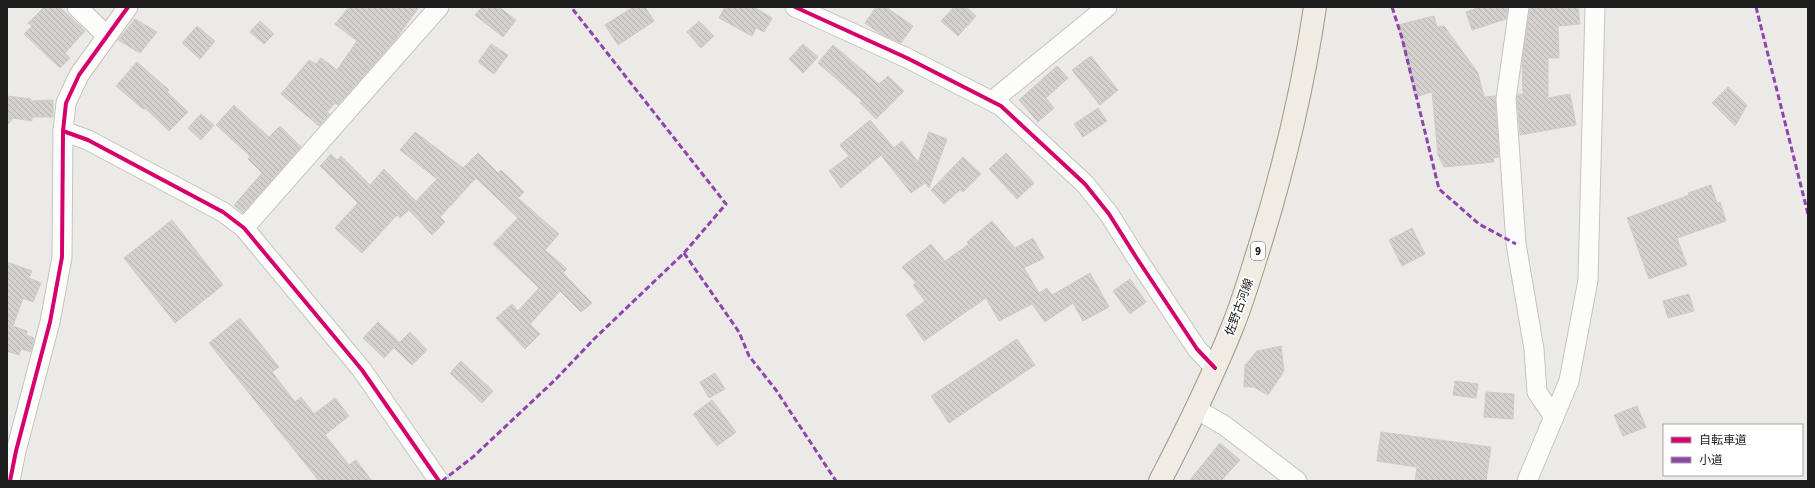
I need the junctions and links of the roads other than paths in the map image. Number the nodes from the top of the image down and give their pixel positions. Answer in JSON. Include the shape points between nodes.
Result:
{"nodes":[{"id":1,"x":77,"y":7,"type":"edge"},
{"id":2,"x":128,"y":7,"type":"edge"},
{"id":3,"x":439,"y":7,"type":"edge"},
{"id":4,"x":795,"y":7,"type":"edge"},
{"id":5,"x":1107,"y":7,"type":"edge"},
{"id":6,"x":1315,"y":7,"type":"edge"},
{"id":7,"x":1519,"y":7,"type":"edge"},
{"id":8,"x":1595,"y":7,"type":"edge"},
{"id":9,"x":106,"y":35,"type":"junction"},
{"id":10,"x":992,"y":101,"type":"junction"},
{"id":11,"x":64,"y":131,"type":"junction"},
{"id":12,"x":244,"y":228,"type":"junction"},
{"id":13,"x":1215,"y":368,"type":"junction"},
{"id":14,"x":1196,"y":409,"type":"junction"},
{"id":15,"x":1554,"y":417,"type":"junction"},
{"id":16,"x":10,"y":481,"type":"edge"},
{"id":17,"x":439,"y":481,"type":"edge"},
{"id":18,"x":1160,"y":481,"type":"edge"},
{"id":19,"x":1297,"y":481,"type":"edge"},
{"id":20,"x":1528,"y":481,"type":"edge"}],
"edges":[{"from":1,"to":9,"type":"street"},
{"from":2,"to":9,"type":"street"},
{"from":3,"to":12,"type":"street"},
{"from":4,"to":10,"type":"street","via":[[908,58]]},
{"from":5,"to":10,"type":"street"},
{"from":6,"to":13,"type":"main road","name":"佐野古河線","number":"9","via":[[1300,89],[1278,184],[1233,326]]},
{"from":7,"to":15,"type":"street","via":[[1506,99],[1516,244],[1534,349],[1537,392]]},
{"from":8,"to":15,"type":"street","via":[[1588,280],[1569,381]]},
{"from":9,"to":11,"type":"street","via":[[79,75],[66,103]]},
{"from":10,"to":13,"type":"street","via":[[1001,106],[1085,184],[1109,214],[1197,349]]},
{"from":11,"to":12,"type":"street","via":[[95,143],[223,212]]},
{"from":11,"to":16,"type":"street","via":[[62,257],[50,322],[17,443]]},
{"from":12,"to":17,"type":"street","via":[[362,370]]},
{"from":13,"to":14,"type":"main road","name":"佐野古河線","number":"9"},
{"from":14,"to":18,"type":"main road","name":"佐野古河線","number":"9"},
{"from":14,"to":19,"type":"street","via":[[1225,426]]},
{"from":15,"to":20,"type":"street"}]}
